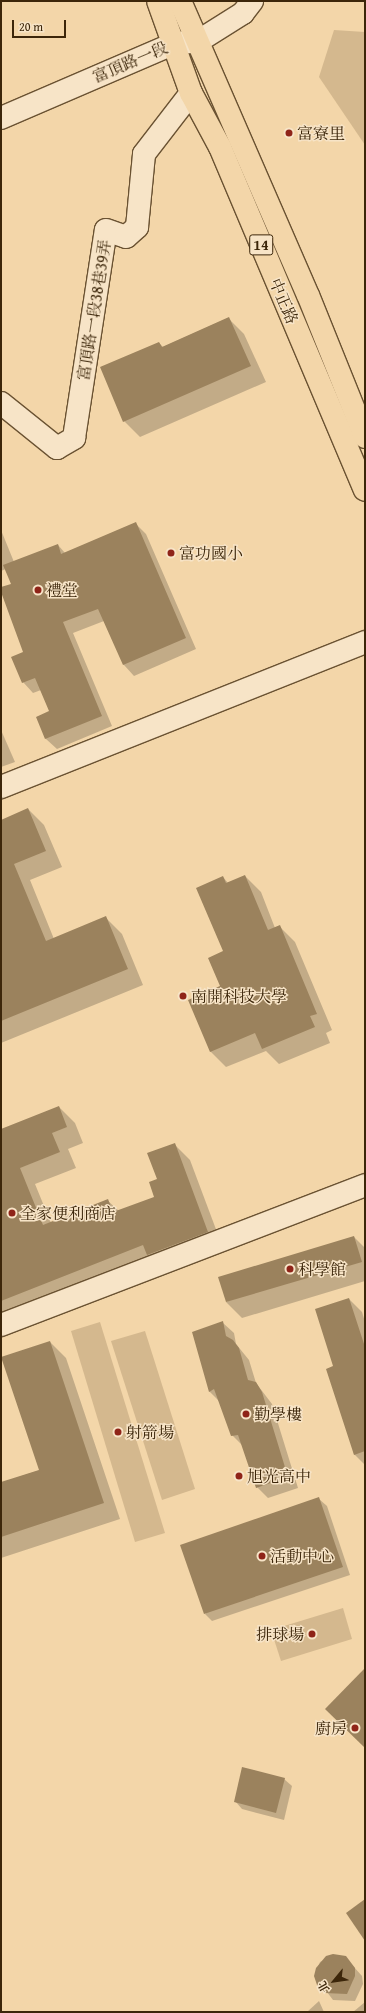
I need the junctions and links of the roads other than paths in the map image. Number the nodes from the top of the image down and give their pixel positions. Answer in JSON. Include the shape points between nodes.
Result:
{"nodes":[{"id":1,"x":158,"y":1,"type":"edge"},
{"id":2,"x":180,"y":1,"type":"edge"},
{"id":3,"x":252,"y":1,"type":"edge"},
{"id":4,"x":198,"y":42,"type":"junction"},
{"id":5,"x":175,"y":43,"type":"junction"},
{"id":6,"x":191,"y":93,"type":"junction"},
{"id":7,"x":1,"y":118,"type":"edge"},
{"id":8,"x":1,"y":403,"type":"edge"},
{"id":9,"x":365,"y":437,"type":"edge"},
{"id":10,"x":365,"y":490,"type":"edge"},
{"id":11,"x":365,"y":642,"type":"edge"},
{"id":12,"x":1,"y":787,"type":"edge"},
{"id":13,"x":365,"y":1185,"type":"edge"},
{"id":14,"x":1,"y":1325,"type":"edge"}],
"edges":[{"from":1,"to":5,"type":"main road","name":"中正路","number":"14"},
{"from":2,"to":4,"type":"main road","name":"中正路","number":"14"},
{"from":3,"to":4,"type":"street","via":[[243,13]]},
{"from":4,"to":5,"type":"street","name":"富頂路一段"},
{"from":4,"to":9,"type":"main road","name":"中正路","number":"14","via":[[308,295]]},
{"from":5,"to":6,"type":"main road","name":"中正路","number":"14"},
{"from":5,"to":7,"type":"street","name":"富頂路一段"},
{"from":6,"to":8,"type":"street","name":"富頂路一段38巷39弄","via":[[144,154],[137,228],[126,237],[106,230],[74,438],[57,448]]},
{"from":6,"to":10,"type":"main road","name":"中正路","number":"14","via":[[220,147]]},
{"from":11,"to":12,"type":"street"},
{"from":13,"to":14,"type":"street"}]}
